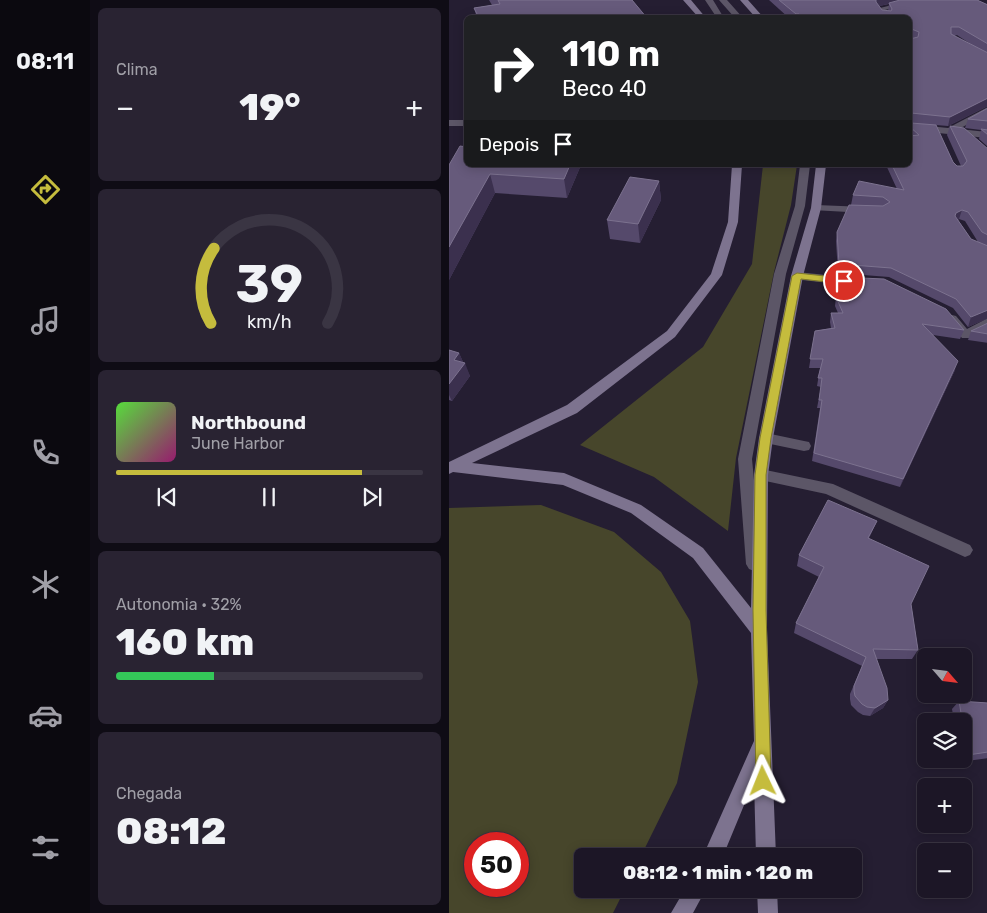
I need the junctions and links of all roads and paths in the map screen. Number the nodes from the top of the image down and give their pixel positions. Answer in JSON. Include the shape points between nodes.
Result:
{"nodes":[{"id":1,"x":687,"y":0,"type":"edge"},
{"id":2,"x":709,"y":0,"type":"edge"},
{"id":3,"x":723,"y":0,"type":"edge"},
{"id":4,"x":743,"y":0,"type":"edge"},
{"id":5,"x":908,"y":0,"type":"edge"},
{"id":6,"x":700,"y":15,"type":"edge"},
{"id":7,"x":719,"y":15,"type":"edge"},
{"id":8,"x":737,"y":15,"type":"edge"},
{"id":9,"x":758,"y":15,"type":"edge"},
{"id":10,"x":884,"y":15,"type":"edge"},
{"id":11,"x":987,"y":109,"type":"edge"},
{"id":12,"x":449,"y":123,"type":"edge"},
{"id":13,"x":464,"y":123,"type":"edge"},
{"id":14,"x":912,"y":128,"type":"edge"},
{"id":15,"x":965,"y":133,"type":"junction"},
{"id":16,"x":943,"y":134,"type":"junction"},
{"id":17,"x":987,"y":135,"type":"edge"},
{"id":18,"x":977,"y":145,"type":"edge"},
{"id":19,"x":737,"y":167,"type":"edge"},
{"id":20,"x":805,"y":167,"type":"edge"},
{"id":21,"x":821,"y":167,"type":"edge"},
{"id":22,"x":816,"y":208,"type":"junction"},
{"id":23,"x":881,"y":211,"type":"edge"},
{"id":24,"x":797,"y":276,"type":"junction"},
{"id":25,"x":868,"y":282,"type":"edge"},
{"id":26,"x":940,"y":310,"type":"edge"},
{"id":27,"x":987,"y":322,"type":"edge"},
{"id":28,"x":765,"y":438,"type":"junction"},
{"id":29,"x":804,"y":446,"type":"dead end"},
{"id":30,"x":451,"y":468,"type":"edge"},
{"id":31,"x":761,"y":475,"type":"junction"},
{"id":32,"x":965,"y":550,"type":"dead end"},
{"id":33,"x":759,"y":630,"type":"junction"},
{"id":34,"x":762,"y":744,"type":"junction"},
{"id":35,"x":716,"y":848,"type":"edge"},
{"id":36,"x":766,"y":848,"type":"edge"},
{"id":37,"x":690,"y":898,"type":"edge"},
{"id":38,"x":767,"y":898,"type":"edge"},
{"id":39,"x":681,"y":913,"type":"edge"},
{"id":40,"x":768,"y":913,"type":"edge"}],
"edges":[{"from":1,"to":6,"type":"main road"},
{"from":2,"to":7,"type":"street"},
{"from":3,"to":8,"type":"street"},
{"from":4,"to":9,"type":"main road"},
{"from":5,"to":10,"type":"street","via":[[908,3],[880,8]]},
{"from":11,"to":16,"type":"street"},
{"from":12,"to":13,"type":"street"},
{"from":14,"to":16,"type":"street"},
{"from":15,"to":16,"type":"street"},
{"from":15,"to":17,"type":"street"},
{"from":15,"to":18,"type":"street"},
{"from":19,"to":30,"type":"main road","via":[[733,222],[716,275],[671,334],[572,409]]},
{"from":20,"to":33,"type":"street","via":[[800,206],[780,274],[745,460]]},
{"from":21,"to":22,"type":"main road"},
{"from":22,"to":23,"type":"street"},
{"from":22,"to":24,"type":"main road"},
{"from":24,"to":25,"type":"street"},
{"from":24,"to":28,"type":"main road"},
{"from":26,"to":27,"type":"street","via":[[948,313],[966,336]]},
{"from":28,"to":29,"type":"street"},
{"from":28,"to":31,"type":"main road"},
{"from":30,"to":33,"type":"main road","via":[[564,479],[636,509],[698,553]]},
{"from":31,"to":32,"type":"street","via":[[828,488]]},
{"from":31,"to":33,"type":"main road"},
{"from":33,"to":34,"type":"main road"},
{"from":34,"to":35,"type":"main road"},
{"from":34,"to":36,"type":"main road"},
{"from":37,"to":39,"type":"main road"},
{"from":38,"to":40,"type":"main road"}]}
